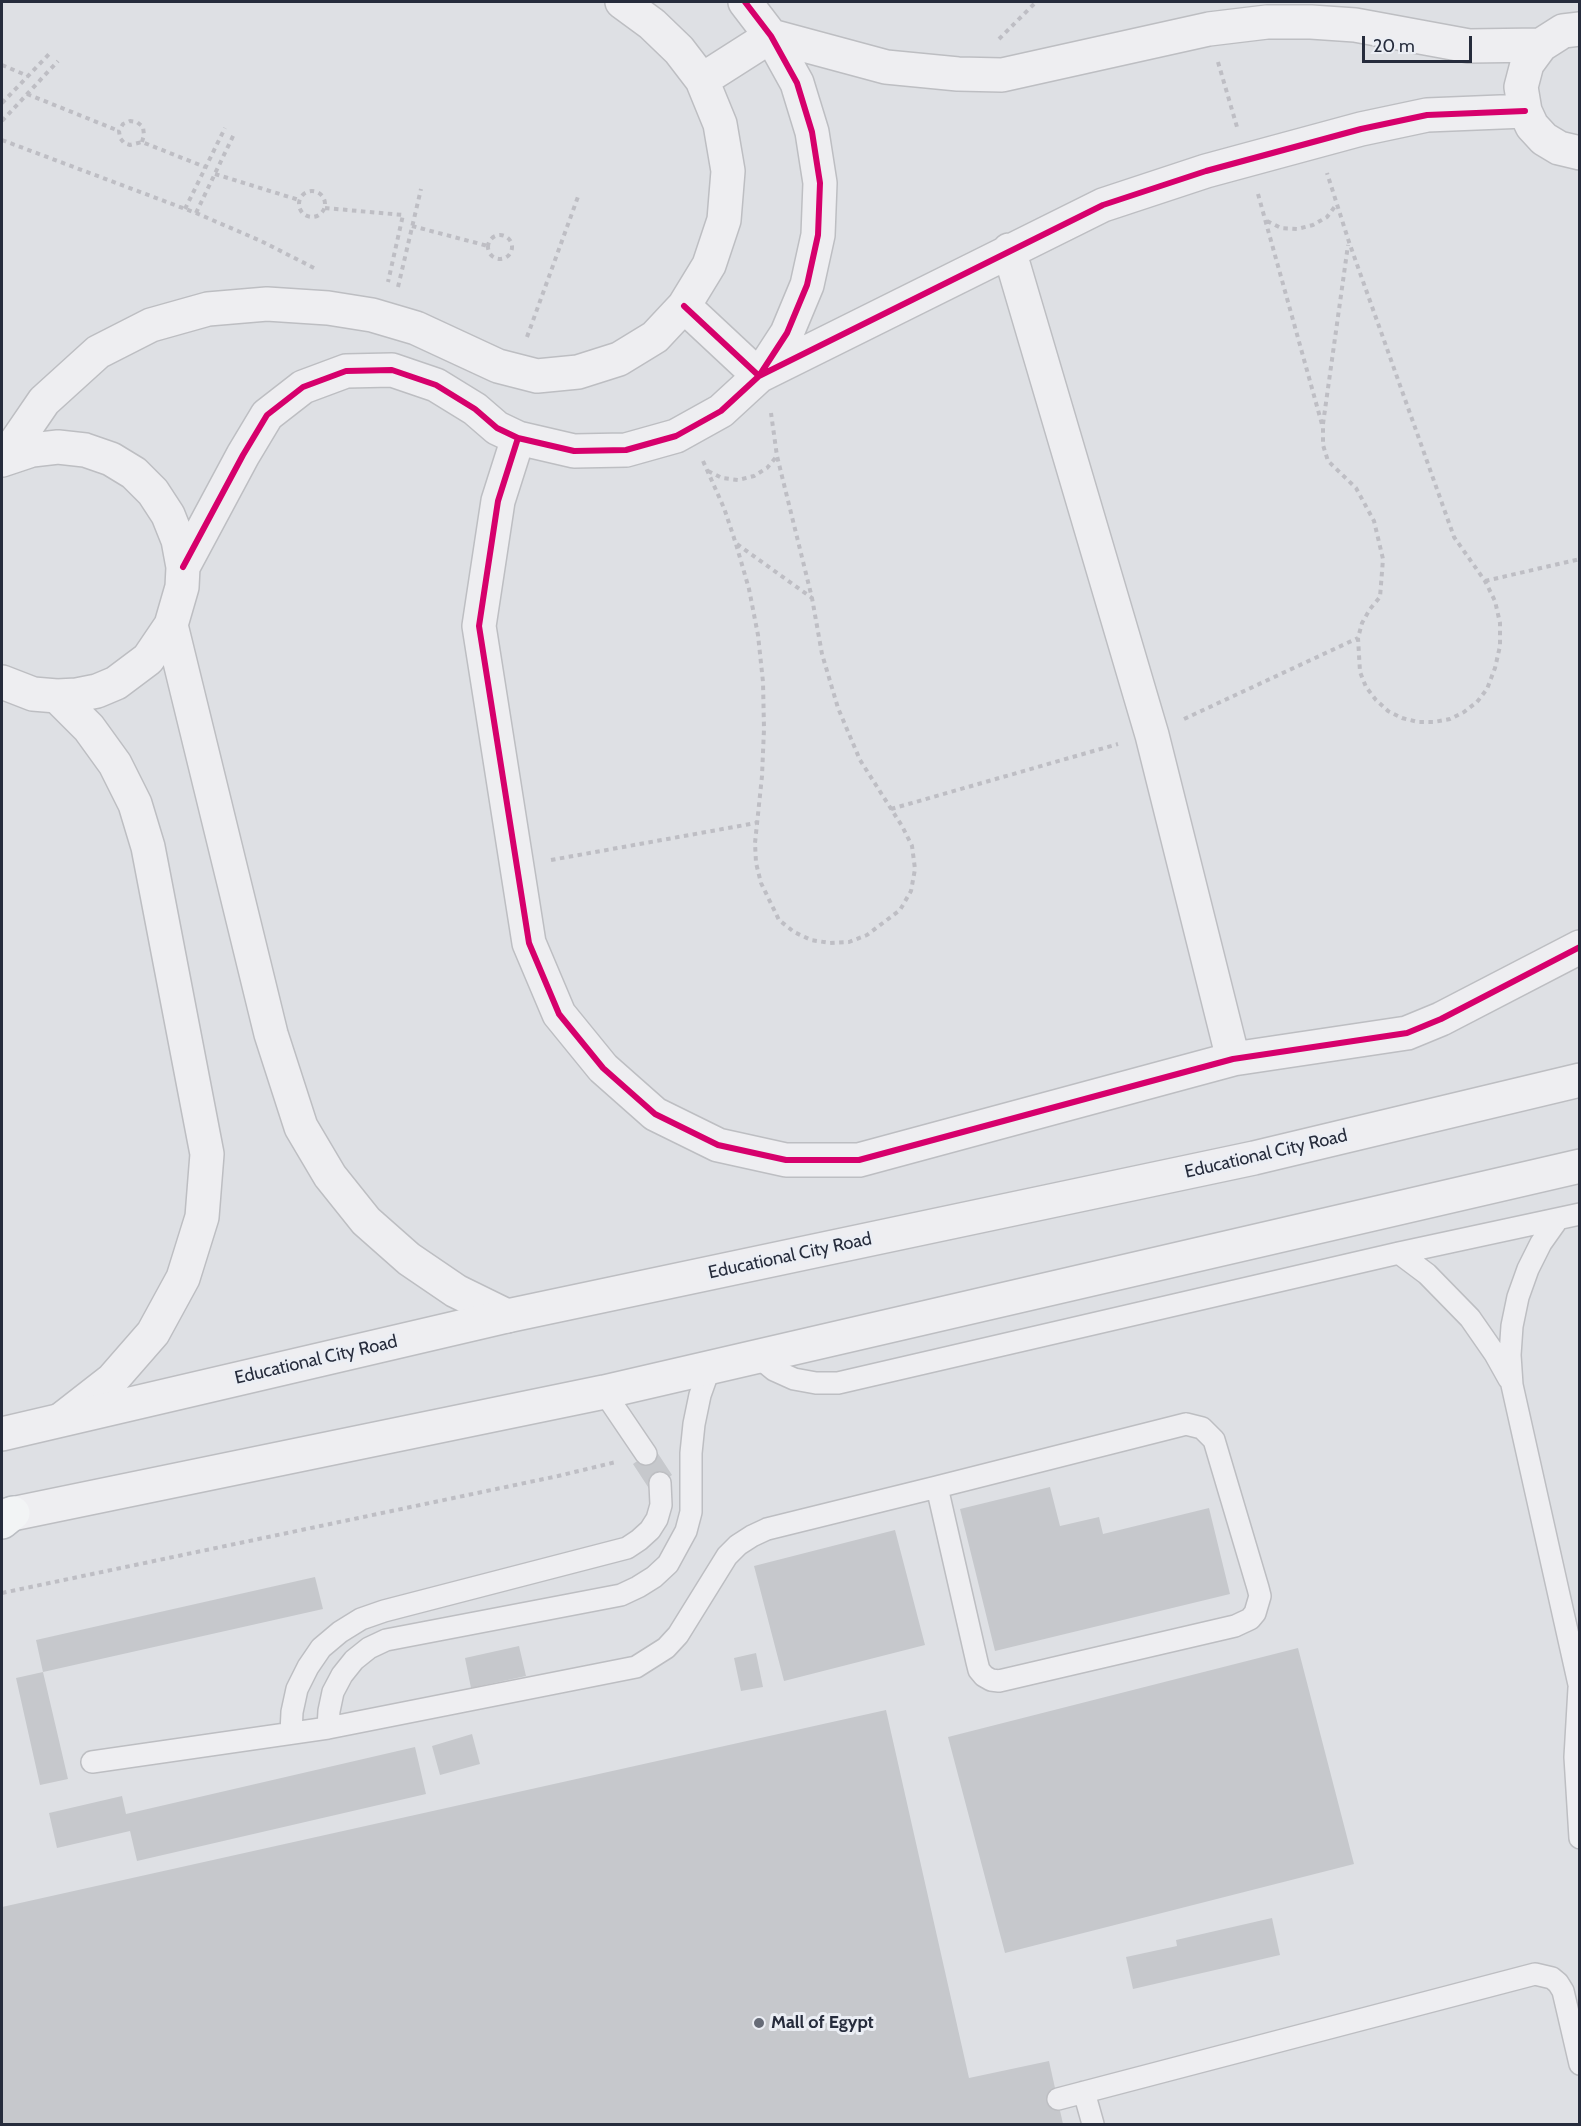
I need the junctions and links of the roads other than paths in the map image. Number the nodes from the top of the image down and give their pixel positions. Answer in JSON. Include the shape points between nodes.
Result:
{"nodes":[{"id":1,"x":622,"y":2,"type":"edge"},
{"id":2,"x":746,"y":2,"type":"edge"},
{"id":3,"x":1580,"y":29,"type":"edge"},
{"id":4,"x":771,"y":36,"type":"junction"},
{"id":5,"x":1541,"y":45,"type":"junction"},
{"id":6,"x":702,"y":80,"type":"junction"},
{"id":7,"x":1525,"y":111,"type":"junction"},
{"id":8,"x":1580,"y":153,"type":"edge"},
{"id":9,"x":1009,"y":250,"type":"junction"},
{"id":10,"x":684,"y":306,"type":"junction"},
{"id":11,"x":762,"y":375,"type":"junction"},
{"id":12,"x":518,"y":438,"type":"junction"},
{"id":13,"x":4,"y":459,"type":"edge"},
{"id":14,"x":183,"y":567,"type":"junction"},
{"id":15,"x":171,"y":625,"type":"junction"},
{"id":16,"x":2,"y":682,"type":"edge"},
{"id":17,"x":57,"y":696,"type":"junction"},
{"id":18,"x":1580,"y":948,"type":"edge"},
{"id":19,"x":1233,"y":1059,"type":"junction"},
{"id":20,"x":1580,"y":1080,"type":"edge"},
{"id":21,"x":1580,"y":1166,"type":"edge"},
{"id":22,"x":1580,"y":1214,"type":"edge"},
{"id":23,"x":1558,"y":1220,"type":"junction"},
{"id":24,"x":1400,"y":1253,"type":"junction"},
{"id":25,"x":507,"y":1316,"type":"junction"},
{"id":26,"x":757,"y":1356,"type":"junction"},
{"id":27,"x":710,"y":1367,"type":"junction"},
{"id":28,"x":1512,"y":1385,"type":"junction"},
{"id":29,"x":604,"y":1392,"type":"junction"},
{"id":30,"x":62,"y":1419,"type":"junction"},
{"id":31,"x":2,"y":1434,"type":"edge"},
{"id":32,"x":646,"y":1454,"type":"road end"},
{"id":33,"x":660,"y":1483,"type":"dead end"},
{"id":34,"x":937,"y":1487,"type":"junction"},
{"id":35,"x":5,"y":1517,"type":"edge"},
{"id":36,"x":1579,"y":1689,"type":"edge"},
{"id":37,"x":328,"y":1728,"type":"junction"},
{"id":38,"x":291,"y":1733,"type":"junction"},
{"id":39,"x":92,"y":1762,"type":"dead end"},
{"id":40,"x":1580,"y":1838,"type":"edge"},
{"id":41,"x":1580,"y":2064,"type":"edge"},
{"id":42,"x":1084,"y":2092,"type":"junction"},
{"id":43,"x":1058,"y":2099,"type":"dead end"},
{"id":44,"x":1093,"y":2124,"type":"edge"}],
"edges":[{"from":1,"to":6,"type":"street","via":[[679,50]]},
{"from":2,"to":4,"type":"street"},
{"from":3,"to":5,"type":"street","via":[[1563,31]]},
{"from":4,"to":5,"type":"street","via":[[886,67],[1002,75],[1209,29],[1267,22],[1366,27],[1468,46]]},
{"from":4,"to":6,"type":"street"},
{"from":4,"to":11,"type":"street","via":[[797,83],[812,132],[820,183],[818,235],[807,285],[787,333]]},
{"from":5,"to":7,"type":"street","via":[[1527,64],[1521,87]]},
{"from":6,"to":10,"type":"street","via":[[720,124],[728,171],[724,219],[709,265]]},
{"from":7,"to":8,"type":"street","via":[[1544,139]]},
{"from":7,"to":9,"type":"street","via":[[1427,115],[1361,129],[1206,171],[1103,205]]},
{"from":9,"to":11,"type":"street"},
{"from":9,"to":19,"type":"street","via":[[1152,735]]},
{"from":10,"to":11,"type":"street"},
{"from":10,"to":13,"type":"street","via":[[654,337],[619,359],[578,372],[537,376],[498,366],[416,328],[375,317],[267,304],[208,309],[151,325],[98,352],[44,401]]},
{"from":11,"to":12,"type":"street","via":[[721,411],[676,436],[626,450],[574,451]]},
{"from":12,"to":14,"type":"street","via":[[497,428],[436,385],[392,370],[346,371],[303,387],[267,415]]},
{"from":12,"to":19,"type":"street","via":[[498,501],[479,626],[529,943],[559,1014],[603,1068],[655,1114],[718,1146],[786,1160],[859,1160]]},
{"from":13,"to":14,"type":"street","via":[[58,447],[85,450],[111,459],[134,473],[153,492],[178,540]]},
{"from":14,"to":15,"type":"street","via":[[182,587]]},
{"from":15,"to":17,"type":"street","via":[[148,659],[116,683],[87,693]]},
{"from":15,"to":25,"type":"street","via":[[271,1034],[301,1127],[330,1176],[366,1221],[409,1259],[456,1291]]},
{"from":16,"to":17,"type":"street","via":[[33,694]]},
{"from":17,"to":30,"type":"street","via":[[89,728],[115,764],[135,804],[148,847],[207,1154],[202,1217],[183,1278],[153,1333],[112,1380]]},
{"from":18,"to":19,"type":"street","via":[[1407,1034]]},
{"from":20,"to":25,"type":"street","name":"Educational City Road","via":[[1254,1158]]},
{"from":21,"to":26,"type":"street"},
{"from":22,"to":23,"type":"lane"},
{"from":23,"to":24,"type":"lane"},
{"from":23,"to":28,"type":"lane","via":[[1541,1243],[1518,1297],[1510,1355]]},
{"from":24,"to":26,"type":"lane","via":[[838,1383],[794,1379]]},
{"from":24,"to":28,"type":"lane","via":[[1470,1318]]},
{"from":25,"to":30,"type":"street","name":"Educational City Road"},
{"from":26,"to":27,"type":"street"},
{"from":27,"to":29,"type":"street"},
{"from":27,"to":37,"type":"lane","via":[[694,1424],[691,1512],[686,1531],[668,1564],[654,1577],[621,1595],[395,1638],[369,1648],[354,1660],[333,1692]]},
{"from":28,"to":36,"type":"lane"},
{"from":29,"to":32,"type":"lane"},
{"from":29,"to":35,"type":"street"},
{"from":30,"to":31,"type":"street","name":"Educational City Road"},
{"from":33,"to":38,"type":"lane","via":[[657,1519],[650,1530],[627,1548],[384,1611],[340,1632],[321,1648],[297,1689]]},
{"from":34,"to":34,"type":"lane","via":[[1177,1425],[1202,1428],[1217,1449],[1258,1588],[1258,1605],[1250,1619],[1235,1626],[991,1680],[979,1670]]},
{"from":34,"to":37,"type":"lane","via":[[752,1536],[727,1556],[672,1642],[636,1667]]},
{"from":36,"to":40,"type":"lane","via":[[1575,1757]]},
{"from":37,"to":38,"type":"lane"},
{"from":38,"to":39,"type":"lane"},
{"from":41,"to":42,"type":"lane","via":[[1563,1991],[1552,1978],[1535,1974]]},
{"from":42,"to":43,"type":"lane"},
{"from":42,"to":44,"type":"lane"}]}
